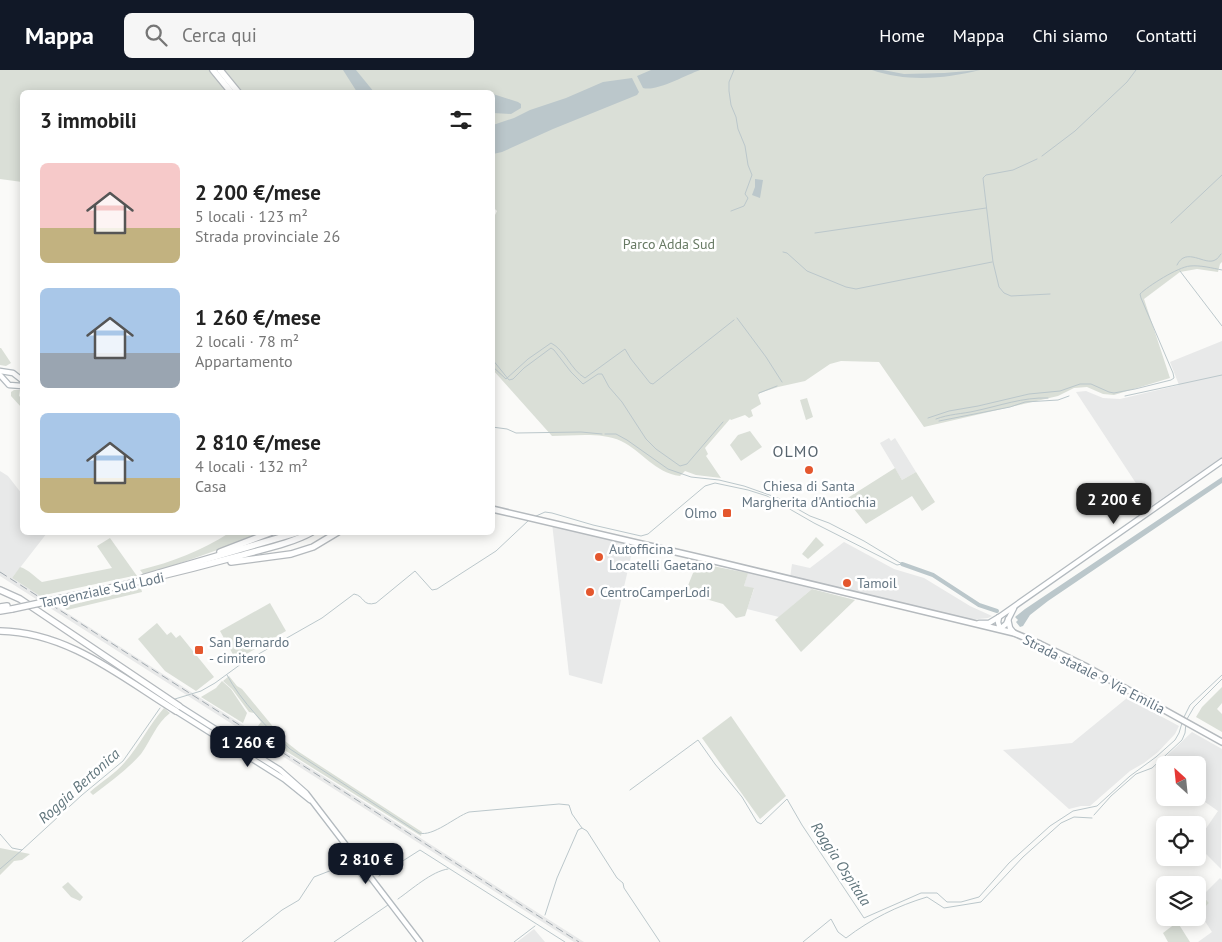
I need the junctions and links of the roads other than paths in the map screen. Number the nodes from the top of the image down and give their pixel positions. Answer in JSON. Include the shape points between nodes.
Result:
{"nodes":[{"id":1,"x":213,"y":70,"type":"edge"},
{"id":2,"x":220,"y":70,"type":"edge"},
{"id":3,"x":229,"y":90,"type":"edge"},
{"id":4,"x":236,"y":90,"type":"edge"},
{"id":5,"x":0,"y":371,"type":"edge"},
{"id":6,"x":8,"y":372,"type":"junction"},
{"id":7,"x":0,"y":375,"type":"edge"},
{"id":8,"x":20,"y":378,"type":"edge"},
{"id":9,"x":4,"y":381,"type":"junction"},
{"id":10,"x":20,"y":382,"type":"edge"},
{"id":11,"x":14,"y":386,"type":"junction"},
{"id":12,"x":20,"y":386,"type":"edge"},
{"id":13,"x":1222,"y":461,"type":"edge"},
{"id":14,"x":495,"y":510,"type":"edge"},
{"id":15,"x":264,"y":535,"type":"edge"},
{"id":16,"x":290,"y":535,"type":"edge"},
{"id":17,"x":304,"y":535,"type":"edge"},
{"id":18,"x":333,"y":535,"type":"edge"},
{"id":19,"x":203,"y":563,"type":"junction"},
{"id":20,"x":0,"y":590,"type":"edge"},
{"id":21,"x":1017,"y":605,"type":"junction"},
{"id":22,"x":0,"y":607,"type":"edge"},
{"id":23,"x":9,"y":607,"type":"junction"},
{"id":24,"x":0,"y":611,"type":"edge"},
{"id":25,"x":999,"y":617,"type":"junction"},
{"id":26,"x":1008,"y":617,"type":"junction"},
{"id":27,"x":972,"y":623,"type":"junction"},
{"id":28,"x":1000,"y":629,"type":"junction"},
{"id":29,"x":0,"y":631,"type":"edge"},
{"id":30,"x":1014,"y":633,"type":"junction"},
{"id":31,"x":178,"y":709,"type":"junction"},
{"id":32,"x":1222,"y":742,"type":"edge"},
{"id":33,"x":420,"y":942,"type":"edge"}],
"edges":[{"from":1,"to":3,"type":"highway"},
{"from":2,"to":4,"type":"highway"},
{"from":5,"to":6,"type":"main road"},
{"from":6,"to":8,"type":"main road"},
{"from":6,"to":9,"type":"main road"},
{"from":7,"to":9,"type":"main road"},
{"from":9,"to":11,"type":"main road"},
{"from":10,"to":11,"type":"main road"},
{"from":11,"to":12,"type":"main road"},
{"from":13,"to":21,"type":"main road"},
{"from":14,"to":27,"type":"main road","name":"Strada statale 9 Via Emilia"},
{"from":15,"to":19,"type":"highway","via":[[218,553]]},
{"from":16,"to":19,"type":"highway"},
{"from":17,"to":19,"type":"highway","via":[[271,548]]},
{"from":18,"to":19,"type":"highway","via":[[313,547],[291,554]]},
{"from":19,"to":23,"type":"highway","name":"Tangenziale Sud Lodi","bridge":true,"via":[[143,580]]},
{"from":20,"to":31,"type":"highway","via":[[20,599]]},
{"from":21,"to":25,"type":"main road"},
{"from":21,"to":26,"type":"main road"},
{"from":22,"to":23,"type":"highway","name":"Tangenziale Sud Lodi"},
{"from":23,"to":24,"type":"highway","name":"Tangenziale Sud Lodi"},
{"from":25,"to":27,"type":"main road","via":[[989,623]]},
{"from":25,"to":28,"type":"main road"},
{"from":26,"to":28,"type":"main road"},
{"from":26,"to":30,"type":"main road"},
{"from":27,"to":28,"type":"main road","name":"Strada statale 9 Via Emilia"},
{"from":28,"to":30,"type":"main road","name":"Strada statale 9 Via Emilia"},
{"from":29,"to":31,"type":"highway","via":[[36,635],[71,646]]},
{"from":30,"to":32,"type":"main road","name":"Strada statale 9 Via Emilia","via":[[1065,656]]},
{"from":31,"to":33,"type":"main road","via":[[287,776],[306,793]]}]}
